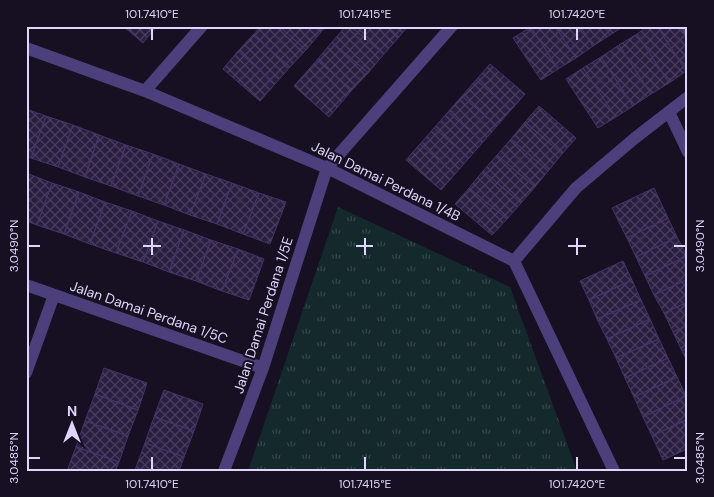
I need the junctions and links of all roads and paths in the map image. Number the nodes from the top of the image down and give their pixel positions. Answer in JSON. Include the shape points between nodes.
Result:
{"nodes":[{"id":1,"x":202,"y":26,"type":"edge"},
{"id":2,"x":452,"y":26,"type":"edge"},
{"id":3,"x":684,"y":26,"type":"edge"},
{"id":4,"x":688,"y":31,"type":"edge"},
{"id":5,"x":26,"y":48,"type":"edge"},
{"id":6,"x":145,"y":91,"type":"junction"},
{"id":7,"x":688,"y":97,"type":"edge"},
{"id":8,"x":669,"y":112,"type":"junction"},
{"id":9,"x":688,"y":152,"type":"edge"},
{"id":10,"x":327,"y":168,"type":"junction"},
{"id":11,"x":514,"y":261,"type":"junction"},
{"id":12,"x":26,"y":285,"type":"edge"},
{"id":13,"x":54,"y":295,"type":"junction"},
{"id":14,"x":263,"y":368,"type":"junction"},
{"id":15,"x":26,"y":373,"type":"edge"},
{"id":16,"x":224,"y":471,"type":"edge"},
{"id":17,"x":614,"y":471,"type":"edge"}],
"edges":[{"from":1,"to":6,"type":"street"},
{"from":2,"to":10,"type":"street"},
{"from":3,"to":4,"type":"lane"},
{"from":5,"to":6,"type":"street","name":"Jalan Damai Perdana 1/4B"},
{"from":6,"to":10,"type":"street","name":"Jalan Damai Perdana 1/4B"},
{"from":7,"to":8,"type":"street"},
{"from":8,"to":9,"type":"street"},
{"from":8,"to":11,"type":"street","via":[[576,188]]},
{"from":10,"to":11,"type":"street","name":"Jalan Damai Perdana 1/4B"},
{"from":10,"to":14,"type":"street","name":"Jalan Damai Perdana 1/5E"},
{"from":11,"to":17,"type":"street"},
{"from":12,"to":13,"type":"street","name":"Jalan Damai Perdana 1/5C"},
{"from":13,"to":14,"type":"street","name":"Jalan Damai Perdana 1/5C"},
{"from":13,"to":15,"type":"street"},
{"from":14,"to":16,"type":"street","name":"Jalan Damai Perdana 1/5E"}]}
